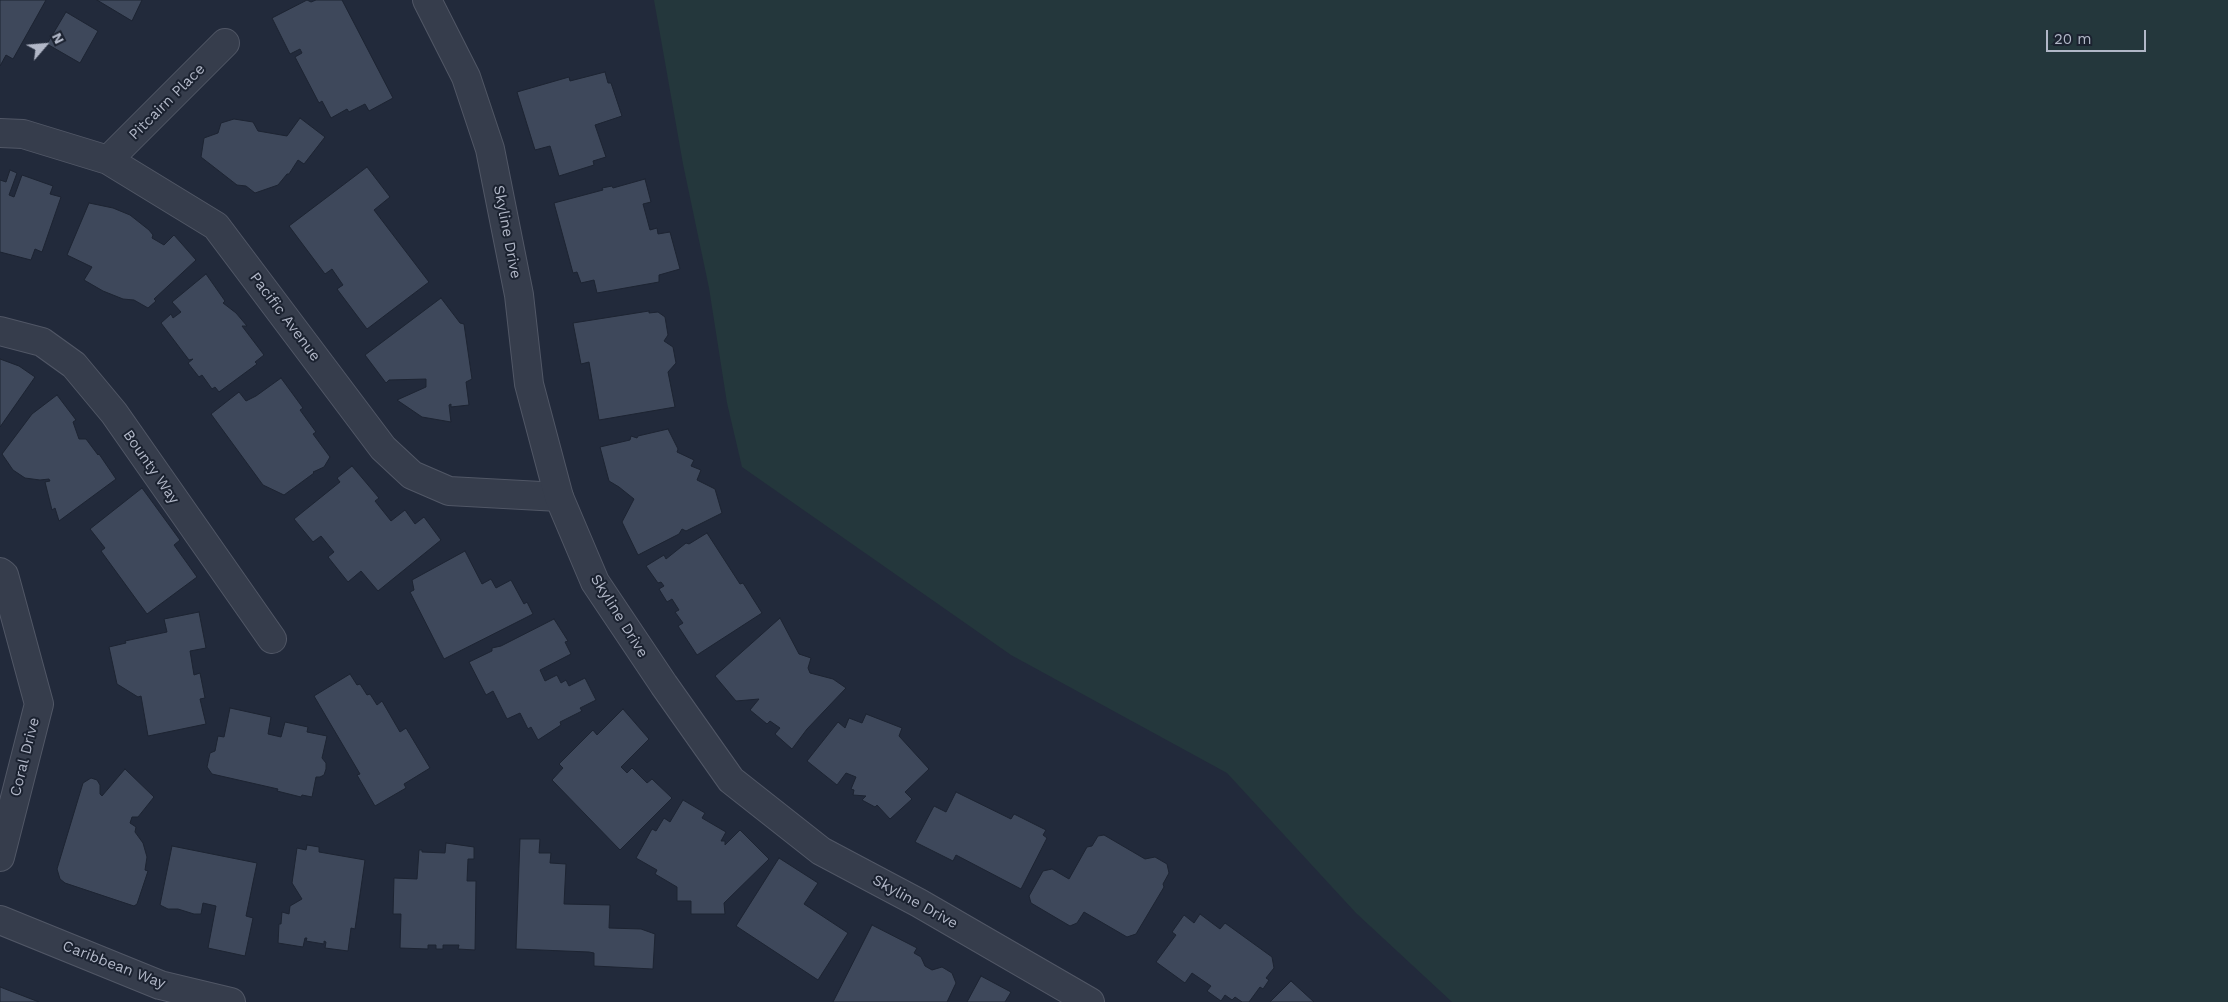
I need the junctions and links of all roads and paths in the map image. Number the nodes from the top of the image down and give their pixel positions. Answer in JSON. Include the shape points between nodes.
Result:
{"nodes":[{"id":1,"x":427,"y":0,"type":"edge"},
{"id":2,"x":226,"y":43,"type":"dead end"},
{"id":3,"x":0,"y":133,"type":"edge"},
{"id":4,"x":108,"y":160,"type":"junction"},
{"id":5,"x":0,"y":331,"type":"edge"},
{"id":6,"x":559,"y":497,"type":"junction"},
{"id":7,"x":0,"y":572,"type":"edge"},
{"id":8,"x":272,"y":639,"type":"dead end"},
{"id":9,"x":0,"y":858,"type":"edge"},
{"id":10,"x":0,"y":920,"type":"edge"},
{"id":11,"x":231,"y":1002,"type":"edge"},
{"id":12,"x":1090,"y":1002,"type":"edge"}],
"edges":[{"from":1,"to":6,"type":"street","name":"Skyline Drive","via":[[466,77],[490,149],[520,295],[530,384]]},
{"from":2,"to":4,"type":"street","name":"Pitcairn Place"},
{"from":3,"to":4,"type":"street","name":"Pacific Avenue","via":[[23,134]]},
{"from":4,"to":6,"type":"street","name":"Pacific Avenue","via":[[216,226],[383,448],[412,475],[449,491]]},
{"from":5,"to":8,"type":"street","name":"Bounty Way","via":[[42,342],[74,365],[114,413]]},
{"from":6,"to":12,"type":"street","name":"Skyline Drive","via":[[595,582],[732,780],[821,851],[919,903]]},
{"from":7,"to":9,"type":"street","name":"Coral Drive","via":[[4,575],[39,704]]},
{"from":10,"to":11,"type":"street","name":"Caribbean Way","via":[[160,985]]}]}
